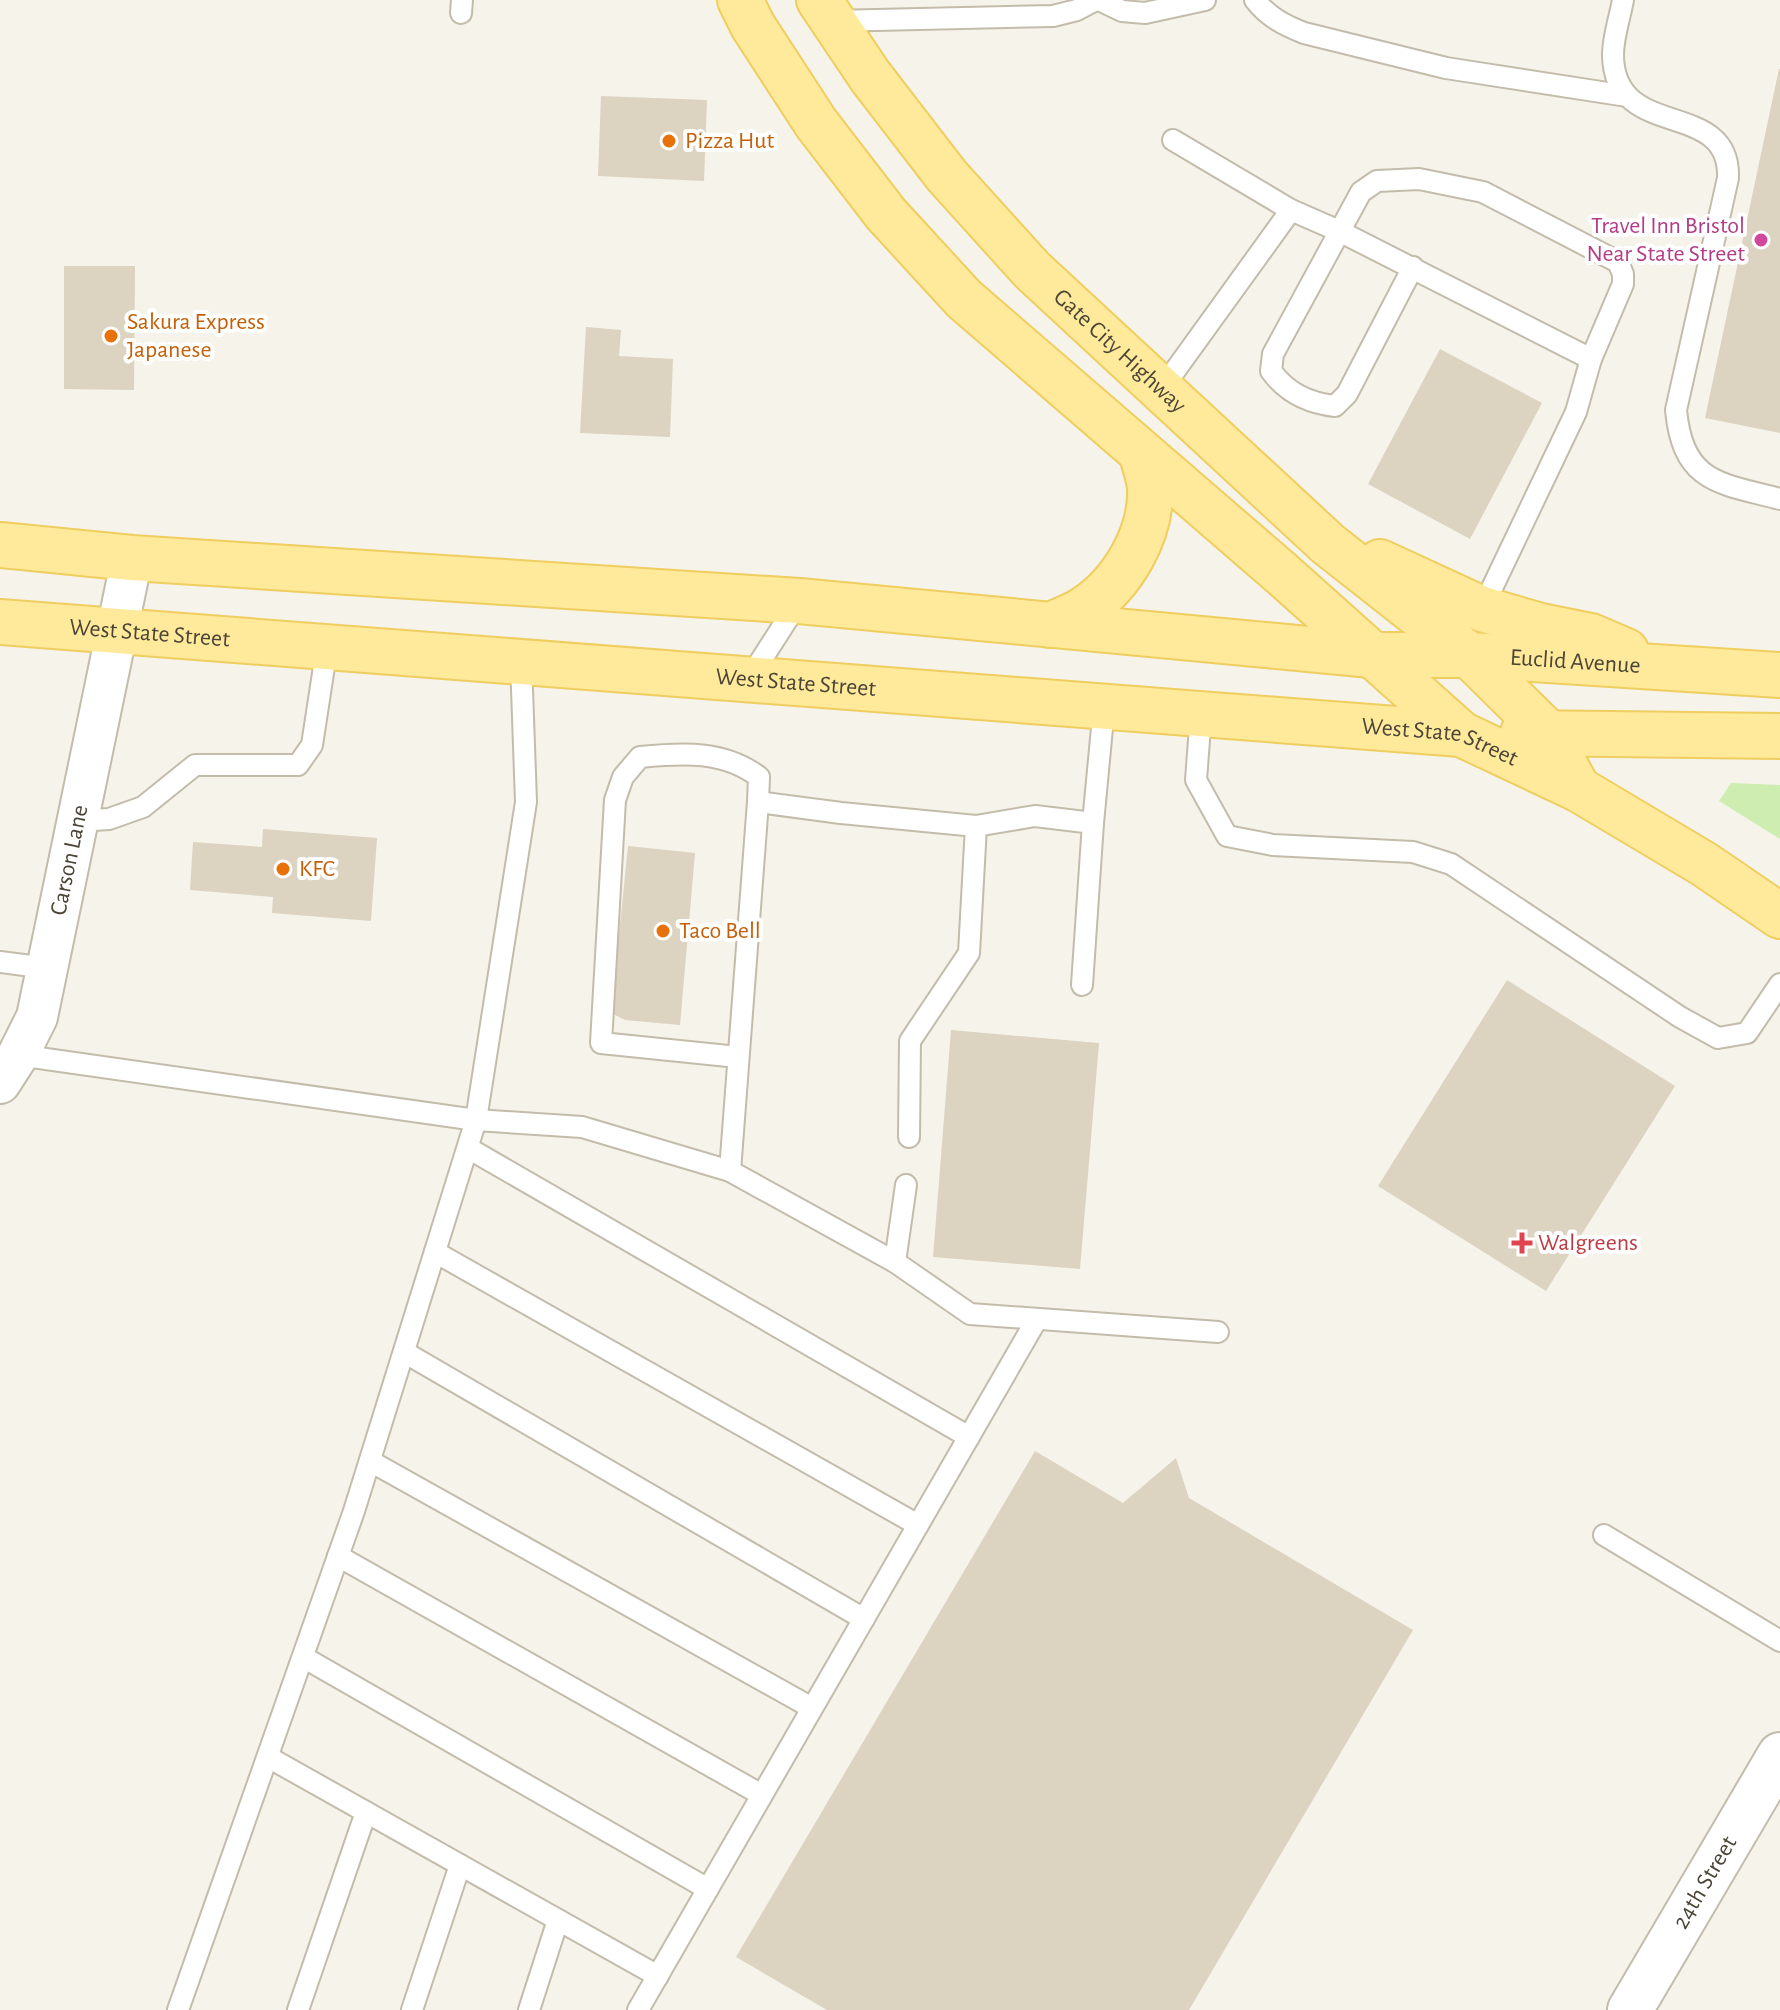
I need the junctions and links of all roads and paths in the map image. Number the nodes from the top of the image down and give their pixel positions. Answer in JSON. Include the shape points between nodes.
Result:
{"nodes":[{"id":1,"x":740,"y":0,"type":"edge"},
{"id":2,"x":1098,"y":0,"type":"edge"},
{"id":3,"x":1205,"y":0,"type":"edge"},
{"id":4,"x":1255,"y":0,"type":"edge"},
{"id":5,"x":1623,"y":0,"type":"edge"},
{"id":6,"x":826,"y":10,"type":"edge"},
{"id":7,"x":1627,"y":96,"type":"junction"},
{"id":8,"x":1173,"y":140,"type":"dead end"},
{"id":9,"x":1291,"y":210,"type":"junction"},
{"id":10,"x":1339,"y":231,"type":"junction"},
{"id":11,"x":1413,"y":267,"type":"junction"},
{"id":12,"x":1591,"y":359,"type":"junction"},
{"id":13,"x":1161,"y":390,"type":"junction"},
{"id":14,"x":1141,"y":452,"type":"junction"},
{"id":15,"x":1780,"y":499,"type":"edge"},
{"id":16,"x":1328,"y":544,"type":"junction"},
{"id":17,"x":0,"y":545,"type":"edge"},
{"id":18,"x":132,"y":558,"type":"junction"},
{"id":19,"x":799,"y":601,"type":"junction"},
{"id":20,"x":1482,"y":609,"type":"junction"},
{"id":21,"x":0,"y":622,"type":"edge"},
{"id":22,"x":1050,"y":625,"type":"junction"},
{"id":23,"x":115,"y":631,"type":"junction"},
{"id":24,"x":327,"y":647,"type":"junction"},
{"id":25,"x":1371,"y":655,"type":"junction"},
{"id":26,"x":1469,"y":655,"type":"junction"},
{"id":27,"x":521,"y":661,"type":"junction"},
{"id":28,"x":1667,"y":669,"type":"junction"},
{"id":29,"x":1780,"y":675,"type":"edge"},
{"id":30,"x":749,"y":679,"type":"junction"},
{"id":31,"x":1104,"y":707,"type":"junction"},
{"id":32,"x":1201,"y":713,"type":"junction"},
{"id":33,"x":1547,"y":732,"type":"junction"},
{"id":34,"x":1461,"y":734,"type":"junction"},
{"id":35,"x":1780,"y":736,"type":"edge"},
{"id":36,"x":1578,"y":789,"type":"junction"},
{"id":37,"x":758,"y":802,"type":"junction"},
{"id":38,"x":77,"y":821,"type":"junction"},
{"id":39,"x":1093,"y":823,"type":"junction"},
{"id":40,"x":976,"y":826,"type":"junction"},
{"id":41,"x":1780,"y":916,"type":"edge"},
{"id":42,"x":0,"y":962,"type":"edge"},
{"id":43,"x":47,"y":968,"type":"junction"},
{"id":44,"x":1780,"y":984,"type":"edge"},
{"id":45,"x":1082,"y":985,"type":"dead end"},
{"id":46,"x":738,"y":1057,"type":"junction"},
{"id":47,"x":9,"y":1069,"type":"edge"},
{"id":48,"x":476,"y":1120,"type":"junction"},
{"id":49,"x":909,"y":1137,"type":"dead end"},
{"id":50,"x":468,"y":1148,"type":"junction"},
{"id":51,"x":730,"y":1171,"type":"junction"},
{"id":52,"x":906,"y":1185,"type":"dead end"},
{"id":53,"x":435,"y":1252,"type":"junction"},
{"id":54,"x":895,"y":1262,"type":"junction"},
{"id":55,"x":1037,"y":1319,"type":"junction"},
{"id":56,"x":1218,"y":1332,"type":"dead end"},
{"id":57,"x":404,"y":1352,"type":"junction"},
{"id":58,"x":969,"y":1437,"type":"junction"},
{"id":59,"x":370,"y":1461,"type":"junction"},
{"id":60,"x":918,"y":1525,"type":"junction"},
{"id":61,"x":1604,"y":1535,"type":"dead end"},
{"id":62,"x":338,"y":1556,"type":"junction"},
{"id":63,"x":864,"y":1619,"type":"junction"},
{"id":64,"x":1780,"y":1641,"type":"edge"},
{"id":65,"x":303,"y":1657,"type":"junction"},
{"id":66,"x":812,"y":1708,"type":"junction"},
{"id":67,"x":1780,"y":1755,"type":"edge"},
{"id":68,"x":268,"y":1757,"type":"junction"},
{"id":69,"x":762,"y":1795,"type":"junction"},
{"id":70,"x":366,"y":1812,"type":"junction"},
{"id":71,"x":460,"y":1865,"type":"junction"},
{"id":72,"x":708,"y":1889,"type":"junction"},
{"id":73,"x":558,"y":1920,"type":"junction"},
{"id":74,"x":658,"y":1976,"type":"junction"},
{"id":75,"x":178,"y":2010,"type":"edge"},
{"id":76,"x":298,"y":2010,"type":"edge"},
{"id":77,"x":412,"y":2010,"type":"edge"},
{"id":78,"x":529,"y":2010,"type":"edge"},
{"id":79,"x":638,"y":2010,"type":"edge"},
{"id":80,"x":1630,"y":2010,"type":"edge"}],
"edges":[{"from":1,"to":14,"type":"main road","via":[[816,123],[886,214],[964,299]]},
{"from":2,"to":3,"type":"lane","via":[[1122,11],[1145,13]]},
{"from":2,"to":6,"type":"lane","via":[[1053,16]]},
{"from":4,"to":7,"type":"lane","via":[[1265,12],[1304,33],[1446,68]]},
{"from":5,"to":7,"type":"lane","via":[[1613,55]]},
{"from":6,"to":13,"type":"main road","name":"Gate City Highway","via":[[947,176],[1032,270]]},
{"from":7,"to":15,"type":"lane","via":[[1647,111],[1706,131],[1721,145],[1728,165],[1676,410],[1678,436],[1686,455],[1713,481]]},
{"from":8,"to":9,"type":"lane"},
{"from":9,"to":10,"type":"lane"},
{"from":9,"to":13,"type":"lane"},
{"from":10,"to":11,"type":"lane"},
{"from":10,"to":11,"type":"lane","via":[[1273,354],[1271,371],[1282,387],[1317,404],[1335,406],[1347,394]]},
{"from":10,"to":12,"type":"lane","via":[[1361,192],[1377,181],[1419,179],[1483,192],[1618,262],[1623,284]]},
{"from":11,"to":12,"type":"lane"},
{"from":12,"to":20,"type":"lane","via":[[1576,412]]},
{"from":13,"to":16,"type":"main road","name":"Gate City Highway"},
{"from":14,"to":22,"type":"main road","via":[[1150,488],[1144,530],[1130,561],[1110,589],[1083,610]]},
{"from":14,"to":25,"type":"main road"},
{"from":16,"to":20,"type":"main road","via":[[1386,564]]},
{"from":16,"to":26,"type":"main road","name":"Gate City Highway"},
{"from":17,"to":18,"type":"main road"},
{"from":18,"to":19,"type":"main road"},
{"from":18,"to":23,"type":"street","name":"Carson Lane"},
{"from":19,"to":22,"type":"main road"},
{"from":19,"to":30,"type":"lane"},
{"from":20,"to":28,"type":"main road","via":[[1591,636]]},
{"from":21,"to":23,"type":"main road","name":"West State Street"},
{"from":22,"to":25,"type":"main road"},
{"from":23,"to":24,"type":"main road","name":"West State Street"},
{"from":23,"to":38,"type":"street","name":"Carson Lane"},
{"from":24,"to":27,"type":"main road","name":"West State Street"},
{"from":24,"to":38,"type":"lane","via":[[312,745],[298,765],[195,765],[143,807],[109,819]]},
{"from":25,"to":26,"type":"main road","name":"Euclid Avenue"},
{"from":25,"to":34,"type":"main road"},
{"from":26,"to":28,"type":"main road","name":"Euclid Avenue"},
{"from":26,"to":33,"type":"main road","name":"West State Street"},
{"from":27,"to":30,"type":"main road","name":"West State Street"},
{"from":27,"to":48,"type":"lane","via":[[526,802]]},
{"from":28,"to":29,"type":"main road","name":"Euclid Avenue"},
{"from":30,"to":31,"type":"main road","name":"West State Street"},
{"from":31,"to":32,"type":"main road","name":"West State Street"},
{"from":31,"to":39,"type":"lane"},
{"from":32,"to":34,"type":"main road","name":"West State Street"},
{"from":32,"to":44,"type":"lane","via":[[1196,780],[1227,836],[1273,845],[1413,852],[1451,864],[1718,1038],[1747,1033]]},
{"from":33,"to":34,"type":"main road"},
{"from":33,"to":35,"type":"main road"},
{"from":33,"to":36,"type":"main road","name":"West State Street"},
{"from":34,"to":36,"type":"main road","name":"West State Street"},
{"from":36,"to":41,"type":"main road","name":"West State Street"},
{"from":37,"to":40,"type":"lane"},
{"from":37,"to":46,"type":"lane"},
{"from":37,"to":46,"type":"lane","via":[[759,777],[742,764],[688,753],[640,757],[623,777],[615,800],[601,1043]]},
{"from":38,"to":43,"type":"street","name":"Carson Lane"},
{"from":39,"to":40,"type":"lane","via":[[1035,816]]},
{"from":39,"to":45,"type":"lane"},
{"from":40,"to":49,"type":"lane","via":[[969,953],[910,1041]]},
{"from":42,"to":43,"type":"lane"},
{"from":43,"to":47,"type":"street","name":"Carson Lane","via":[[37,1017]]},
{"from":46,"to":51,"type":"lane"},
{"from":47,"to":48,"type":"lane"},
{"from":48,"to":50,"type":"lane"},
{"from":48,"to":51,"type":"lane","via":[[582,1127]]},
{"from":50,"to":53,"type":"lane"},
{"from":50,"to":58,"type":"lane"},
{"from":51,"to":54,"type":"lane"},
{"from":52,"to":54,"type":"lane"},
{"from":53,"to":57,"type":"lane"},
{"from":53,"to":60,"type":"lane"},
{"from":54,"to":55,"type":"lane","via":[[970,1314]]},
{"from":55,"to":56,"type":"lane"},
{"from":55,"to":58,"type":"lane"},
{"from":57,"to":59,"type":"lane"},
{"from":57,"to":63,"type":"lane"},
{"from":58,"to":60,"type":"lane"},
{"from":59,"to":62,"type":"lane"},
{"from":59,"to":66,"type":"lane"},
{"from":60,"to":63,"type":"lane"},
{"from":61,"to":64,"type":"lane"},
{"from":62,"to":65,"type":"lane"},
{"from":62,"to":69,"type":"lane"},
{"from":63,"to":66,"type":"lane"},
{"from":65,"to":68,"type":"lane"},
{"from":65,"to":72,"type":"lane"},
{"from":66,"to":69,"type":"lane"},
{"from":67,"to":80,"type":"street","name":"24th Street"},
{"from":68,"to":70,"type":"lane"},
{"from":68,"to":75,"type":"lane"},
{"from":69,"to":72,"type":"lane"},
{"from":70,"to":71,"type":"lane"},
{"from":70,"to":76,"type":"lane"},
{"from":71,"to":73,"type":"lane"},
{"from":71,"to":77,"type":"lane"},
{"from":72,"to":74,"type":"lane"},
{"from":73,"to":74,"type":"lane"},
{"from":73,"to":78,"type":"lane"},
{"from":74,"to":79,"type":"lane"}]}
